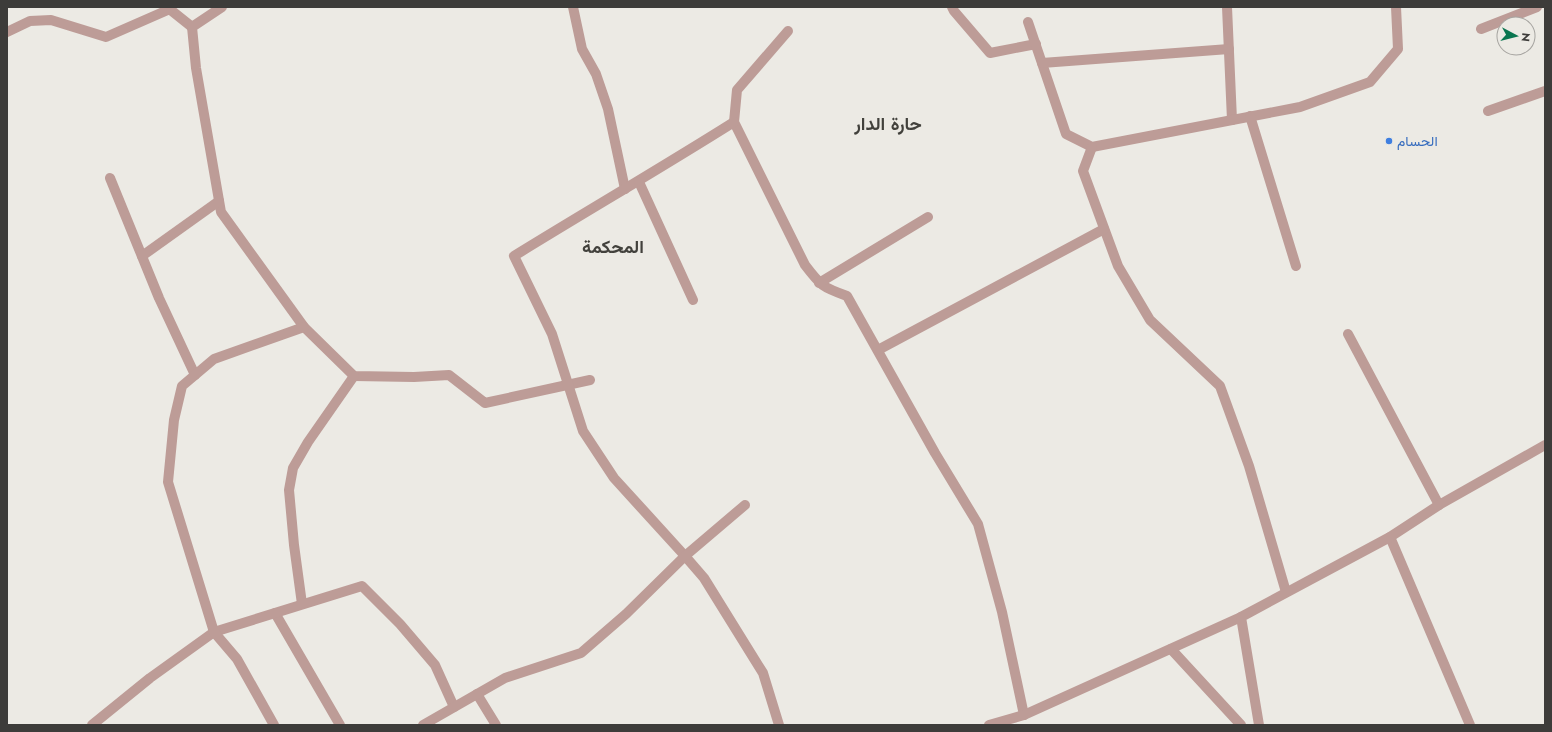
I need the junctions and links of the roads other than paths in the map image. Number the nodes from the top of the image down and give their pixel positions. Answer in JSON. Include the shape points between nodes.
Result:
{"nodes":[{"id":1,"x":222,"y":7,"type":"edge"},
{"id":2,"x":573,"y":7,"type":"edge"},
{"id":3,"x":952,"y":7,"type":"edge"},
{"id":4,"x":1227,"y":7,"type":"edge"},
{"id":5,"x":1396,"y":7,"type":"edge"},
{"id":6,"x":1537,"y":7,"type":"edge"},
{"id":7,"x":168,"y":8,"type":"edge"},
{"id":8,"x":1028,"y":22,"type":"dead end"},
{"id":9,"x":192,"y":27,"type":"junction"},
{"id":10,"x":1482,"y":29,"type":"dead end"},
{"id":11,"x":7,"y":32,"type":"edge"},
{"id":12,"x":788,"y":32,"type":"dead end"},
{"id":13,"x":1036,"y":44,"type":"junction"},
{"id":14,"x":1229,"y":49,"type":"junction"},
{"id":15,"x":1042,"y":63,"type":"junction"},
{"id":16,"x":1545,"y":91,"type":"edge"},
{"id":17,"x":1488,"y":111,"type":"dead end"},
{"id":18,"x":1250,"y":116,"type":"junction"},
{"id":19,"x":1232,"y":120,"type":"junction"},
{"id":20,"x":734,"y":122,"type":"junction"},
{"id":21,"x":1092,"y":147,"type":"junction"},
{"id":22,"x":110,"y":178,"type":"dead end"},
{"id":23,"x":639,"y":182,"type":"junction"},
{"id":24,"x":626,"y":189,"type":"junction"},
{"id":25,"x":219,"y":200,"type":"junction"},
{"id":26,"x":928,"y":217,"type":"dead end"},
{"id":27,"x":1104,"y":229,"type":"junction"},
{"id":28,"x":142,"y":256,"type":"junction"},
{"id":29,"x":1296,"y":266,"type":"dead end"},
{"id":30,"x":819,"y":283,"type":"junction"},
{"id":31,"x":693,"y":300,"type":"dead end"},
{"id":32,"x":304,"y":327,"type":"junction"},
{"id":33,"x":1348,"y":334,"type":"dead end"},
{"id":34,"x":878,"y":350,"type":"junction"},
{"id":35,"x":195,"y":375,"type":"junction"},
{"id":36,"x":354,"y":376,"type":"junction"},
{"id":37,"x":590,"y":380,"type":"dead end"},
{"id":38,"x":568,"y":384,"type":"junction"},
{"id":39,"x":1545,"y":445,"type":"edge"},
{"id":40,"x":745,"y":505,"type":"dead end"},
{"id":41,"x":1439,"y":505,"type":"junction"},
{"id":42,"x":1390,"y":537,"type":"junction"},
{"id":43,"x":685,"y":556,"type":"junction"},
{"id":44,"x":1286,"y":592,"type":"junction"},
{"id":45,"x":302,"y":604,"type":"junction"},
{"id":46,"x":275,"y":613,"type":"junction"},
{"id":47,"x":1241,"y":617,"type":"junction"},
{"id":48,"x":214,"y":632,"type":"junction"},
{"id":49,"x":1171,"y":649,"type":"junction"},
{"id":50,"x":477,"y":694,"type":"junction"},
{"id":51,"x":454,"y":707,"type":"junction"},
{"id":52,"x":1024,"y":715,"type":"junction"},
{"id":53,"x":92,"y":725,"type":"edge"},
{"id":54,"x":274,"y":725,"type":"edge"},
{"id":55,"x":340,"y":725,"type":"edge"},
{"id":56,"x":423,"y":725,"type":"edge"},
{"id":57,"x":496,"y":725,"type":"edge"},
{"id":58,"x":779,"y":725,"type":"edge"},
{"id":59,"x":989,"y":725,"type":"edge"},
{"id":60,"x":1241,"y":725,"type":"edge"},
{"id":61,"x":1259,"y":725,"type":"edge"},
{"id":62,"x":1470,"y":725,"type":"edge"}],
"edges":[{"from":1,"to":9,"type":"street"},
{"from":2,"to":24,"type":"street","via":[[582,49],[596,74],[608,109]]},
{"from":3,"to":13,"type":"street","via":[[990,53]]},
{"from":4,"to":14,"type":"street"},
{"from":5,"to":18,"type":"street","via":[[1398,49],[1370,82],[1300,107]]},
{"from":6,"to":10,"type":"street"},
{"from":7,"to":9,"type":"street"},
{"from":7,"to":11,"type":"street","via":[[106,37],[51,20],[30,21]]},
{"from":8,"to":13,"type":"street"},
{"from":9,"to":25,"type":"street","via":[[196,68]]},
{"from":12,"to":20,"type":"street","via":[[737,90]]},
{"from":13,"to":15,"type":"street"},
{"from":14,"to":15,"type":"street"},
{"from":14,"to":19,"type":"street"},
{"from":15,"to":21,"type":"street","via":[[1066,134]]},
{"from":16,"to":17,"type":"street"},
{"from":18,"to":19,"type":"street"},
{"from":18,"to":29,"type":"street"},
{"from":19,"to":21,"type":"street"},
{"from":20,"to":23,"type":"street"},
{"from":20,"to":30,"type":"street","via":[[805,265]]},
{"from":21,"to":27,"type":"street","via":[[1083,171]]},
{"from":22,"to":28,"type":"street"},
{"from":23,"to":24,"type":"street"},
{"from":23,"to":31,"type":"street"},
{"from":24,"to":38,"type":"street","via":[[514,256],[552,334]]},
{"from":25,"to":28,"type":"street"},
{"from":25,"to":32,"type":"street","via":[[221,212]]},
{"from":26,"to":30,"type":"street"},
{"from":27,"to":34,"type":"street"},
{"from":27,"to":44,"type":"street","via":[[1118,266],[1150,320],[1220,386],[1249,466]]},
{"from":28,"to":35,"type":"street"},
{"from":30,"to":34,"type":"street","via":[[847,296]]},
{"from":32,"to":35,"type":"street","via":[[214,359]]},
{"from":32,"to":36,"type":"street"},
{"from":33,"to":41,"type":"street"},
{"from":34,"to":52,"type":"street","via":[[978,524],[1002,612]]},
{"from":35,"to":48,"type":"street","via":[[182,386],[174,420],[168,482]]},
{"from":36,"to":38,"type":"street","via":[[449,375],[485,403]]},
{"from":36,"to":45,"type":"street","via":[[308,442],[294,468],[290,490]]},
{"from":37,"to":38,"type":"street"},
{"from":38,"to":43,"type":"street","via":[[584,431],[614,478]]},
{"from":39,"to":41,"type":"street"},
{"from":40,"to":43,"type":"street"},
{"from":41,"to":42,"type":"street"},
{"from":42,"to":44,"type":"street"},
{"from":42,"to":62,"type":"street"},
{"from":43,"to":50,"type":"street","via":[[626,614],[581,653],[504,678]]},
{"from":43,"to":58,"type":"street","via":[[704,578],[763,672]]},
{"from":44,"to":47,"type":"street"},
{"from":45,"to":46,"type":"street"},
{"from":45,"to":51,"type":"street","via":[[362,586],[400,624],[435,665]]},
{"from":46,"to":48,"type":"street"},
{"from":46,"to":55,"type":"street"},
{"from":47,"to":49,"type":"street"},
{"from":47,"to":61,"type":"street"},
{"from":48,"to":53,"type":"street","via":[[150,678]]},
{"from":48,"to":54,"type":"street","via":[[237,659]]},
{"from":49,"to":52,"type":"street"},
{"from":49,"to":60,"type":"street"},
{"from":50,"to":51,"type":"street"},
{"from":50,"to":57,"type":"street"},
{"from":51,"to":56,"type":"street"},
{"from":52,"to":59,"type":"street"}]}
